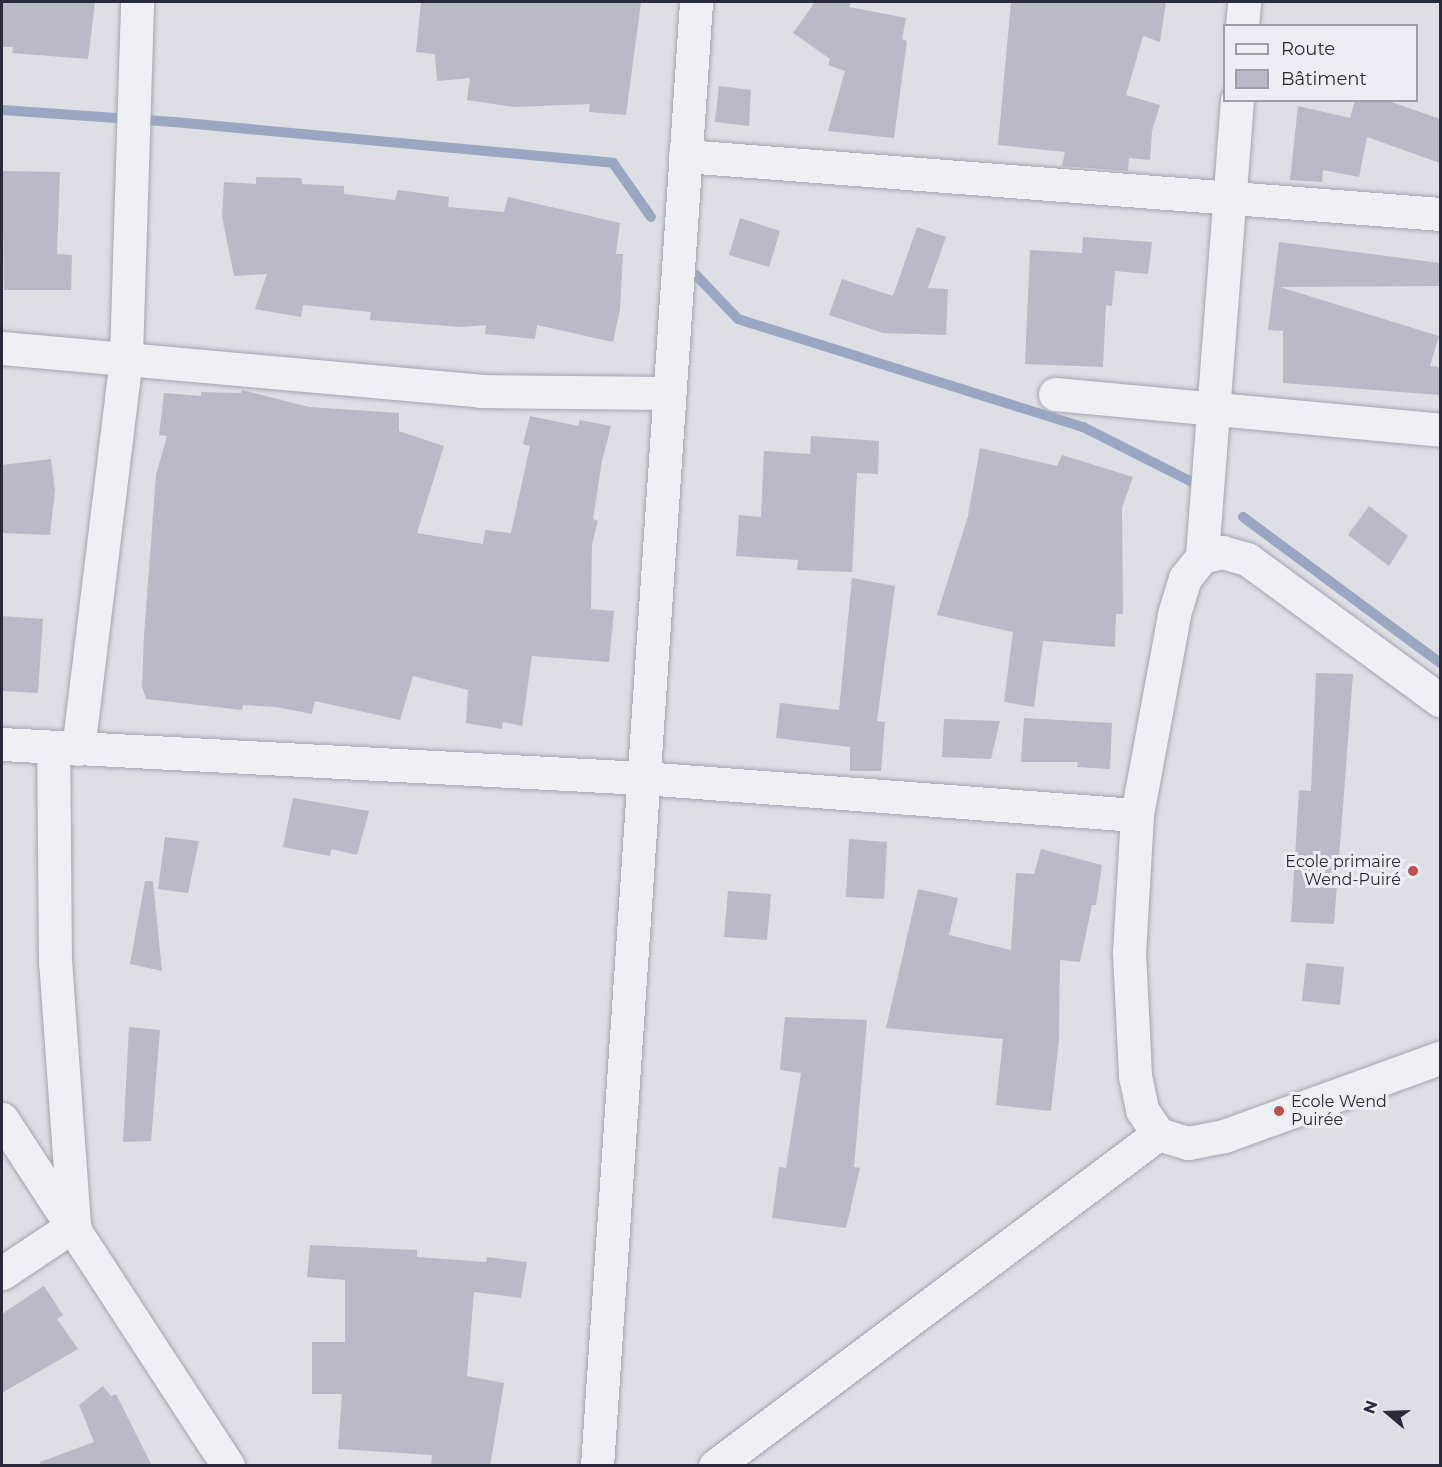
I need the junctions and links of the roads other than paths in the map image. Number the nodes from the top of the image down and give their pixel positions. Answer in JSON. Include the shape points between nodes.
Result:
{"nodes":[{"id":1,"x":137,"y":2,"type":"edge"},
{"id":2,"x":696,"y":2,"type":"edge"},
{"id":3,"x":1244,"y":2,"type":"edge"},
{"id":4,"x":1242,"y":24,"type":"edge"},
{"id":5,"x":1237,"y":102,"type":"edge"},
{"id":6,"x":686,"y":156,"type":"junction"},
{"id":7,"x":1230,"y":198,"type":"junction"},
{"id":8,"x":1440,"y":214,"type":"edge"},
{"id":9,"x":2,"y":348,"type":"edge"},
{"id":10,"x":126,"y":356,"type":"junction"},
{"id":11,"x":669,"y":393,"type":"junction"},
{"id":12,"x":1055,"y":394,"type":"dead end"},
{"id":13,"x":1216,"y":411,"type":"junction"},
{"id":14,"x":1440,"y":430,"type":"edge"},
{"id":15,"x":1202,"y":557,"type":"junction"},
{"id":16,"x":1440,"y":700,"type":"edge"},
{"id":17,"x":2,"y":744,"type":"edge"},
{"id":18,"x":66,"y":749,"type":"junction"},
{"id":19,"x":643,"y":778,"type":"junction"},
{"id":20,"x":1137,"y":815,"type":"junction"},
{"id":21,"x":1440,"y":1058,"type":"edge"},
{"id":22,"x":2,"y":1119,"type":"edge"},
{"id":23,"x":1158,"y":1134,"type":"junction"},
{"id":24,"x":74,"y":1225,"type":"junction"},
{"id":25,"x":2,"y":1273,"type":"edge"},
{"id":26,"x":228,"y":1466,"type":"edge"},
{"id":27,"x":597,"y":1466,"type":"edge"},
{"id":28,"x":715,"y":1466,"type":"edge"}],
"edges":[{"from":1,"to":10,"type":"street"},
{"from":2,"to":6,"type":"street"},
{"from":3,"to":4,"type":"street"},
{"from":5,"to":7,"type":"street"},
{"from":6,"to":7,"type":"street"},
{"from":6,"to":11,"type":"street"},
{"from":7,"to":8,"type":"street"},
{"from":7,"to":13,"type":"street"},
{"from":9,"to":10,"type":"street"},
{"from":10,"to":11,"type":"street","via":[[480,390]]},
{"from":10,"to":18,"type":"street"},
{"from":11,"to":19,"type":"street"},
{"from":12,"to":13,"type":"street"},
{"from":13,"to":14,"type":"street"},
{"from":13,"to":15,"type":"street"},
{"from":15,"to":16,"type":"street","via":[[1222,552],[1247,559]]},
{"from":15,"to":20,"type":"street","via":[[1185,578],[1174,615]]},
{"from":17,"to":18,"type":"street"},
{"from":18,"to":19,"type":"street"},
{"from":18,"to":24,"type":"street","via":[[55,963]]},
{"from":19,"to":20,"type":"street"},
{"from":19,"to":27,"type":"street"},
{"from":20,"to":23,"type":"street","via":[[1129,902],[1130,1012],[1142,1110]]},
{"from":21,"to":23,"type":"street","via":[[1224,1136],[1188,1143]]},
{"from":22,"to":24,"type":"street"},
{"from":23,"to":28,"type":"street"},
{"from":24,"to":25,"type":"street"},
{"from":24,"to":26,"type":"street"}]}
